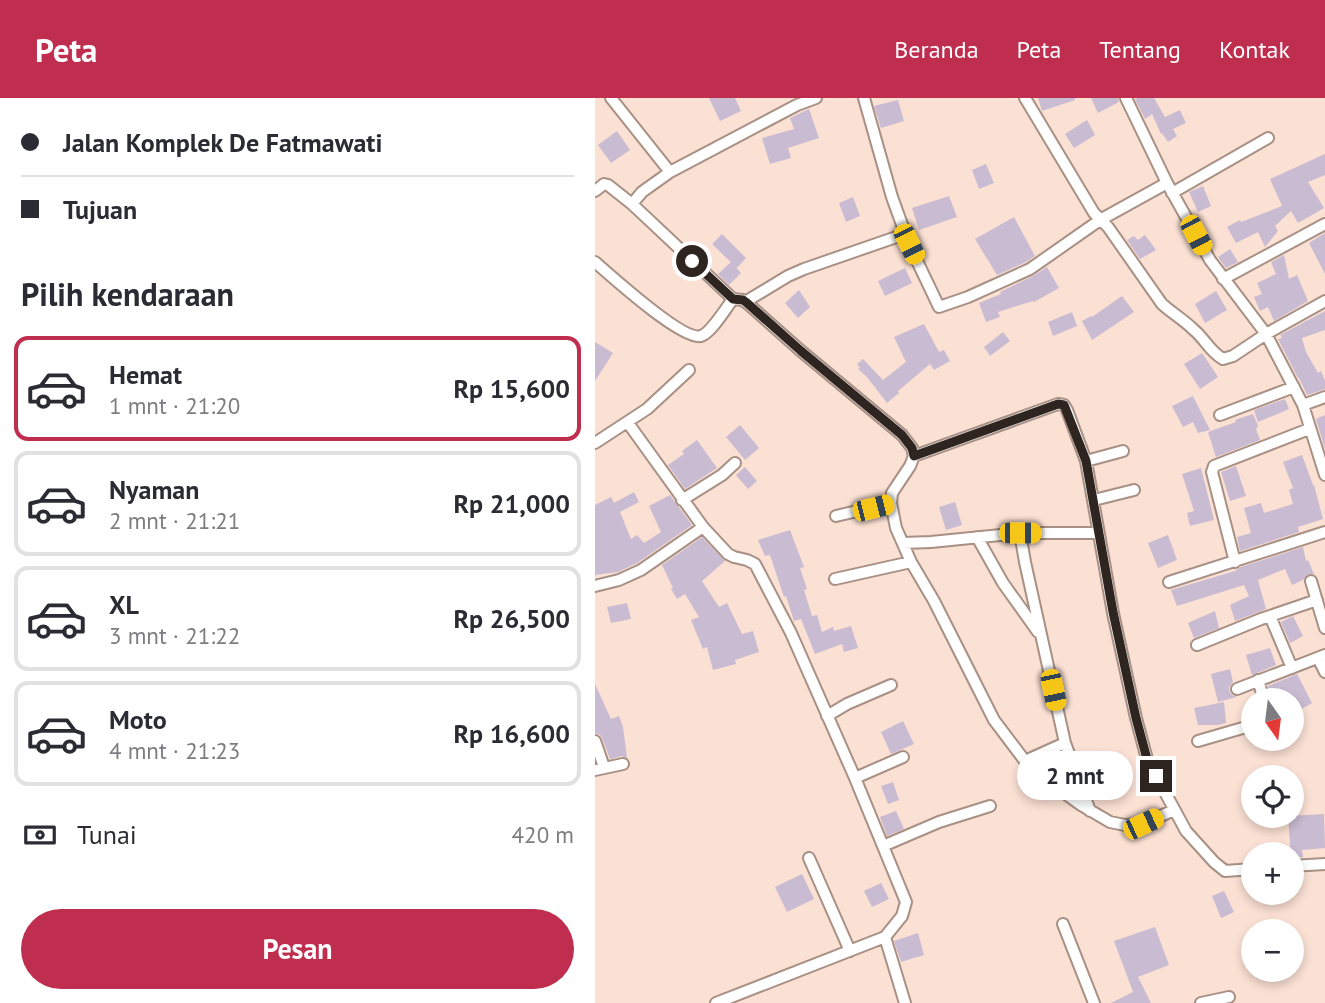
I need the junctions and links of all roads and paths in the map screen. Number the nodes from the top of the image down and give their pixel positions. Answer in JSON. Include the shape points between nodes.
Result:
{"nodes":[{"id":1,"x":611,"y":98,"type":"edge"},
{"id":2,"x":816,"y":98,"type":"edge"},
{"id":3,"x":863,"y":98,"type":"edge"},
{"id":4,"x":1025,"y":98,"type":"edge"},
{"id":5,"x":1126,"y":98,"type":"edge"},
{"id":6,"x":1268,"y":138,"type":"dead end"},
{"id":7,"x":670,"y":172,"type":"junction"},
{"id":8,"x":1170,"y":188,"type":"junction"},
{"id":9,"x":595,"y":191,"type":"edge"},
{"id":10,"x":632,"y":204,"type":"junction"},
{"id":11,"x":1100,"y":220,"type":"junction"},
{"id":12,"x":1325,"y":224,"type":"edge"},
{"id":13,"x":905,"y":234,"type":"junction"},
{"id":14,"x":595,"y":262,"type":"edge"},
{"id":15,"x":1223,"y":279,"type":"junction"},
{"id":16,"x":733,"y":299,"type":"junction"},
{"id":17,"x":1325,"y":301,"type":"edge"},
{"id":18,"x":745,"y":302,"type":"junction"},
{"id":19,"x":1266,"y":334,"type":"junction"},
{"id":20,"x":689,"y":370,"type":"dead end"},
{"id":21,"x":1294,"y":387,"type":"junction"},
{"id":22,"x":1325,"y":397,"type":"edge"},
{"id":23,"x":1303,"y":405,"type":"junction"},
{"id":24,"x":1220,"y":415,"type":"dead end"},
{"id":25,"x":628,"y":423,"type":"junction"},
{"id":26,"x":1309,"y":429,"type":"junction"},
{"id":27,"x":595,"y":443,"type":"edge"},
{"id":28,"x":1123,"y":451,"type":"dead end"},
{"id":29,"x":914,"y":456,"type":"junction"},
{"id":30,"x":1086,"y":461,"type":"junction"},
{"id":31,"x":735,"y":463,"type":"dead end"},
{"id":32,"x":1325,"y":475,"type":"edge"},
{"id":33,"x":1134,"y":490,"type":"dead end"},
{"id":34,"x":1094,"y":499,"type":"junction"},
{"id":35,"x":682,"y":500,"type":"junction"},
{"id":36,"x":891,"y":503,"type":"junction"},
{"id":37,"x":836,"y":516,"type":"dead end"},
{"id":38,"x":703,"y":527,"type":"junction"},
{"id":39,"x":1325,"y":532,"type":"edge"},
{"id":40,"x":1020,"y":533,"type":"junction"},
{"id":41,"x":1099,"y":533,"type":"junction"},
{"id":42,"x":977,"y":537,"type":"junction"},
{"id":43,"x":903,"y":543,"type":"junction"},
{"id":44,"x":911,"y":562,"type":"junction"},
{"id":45,"x":1235,"y":562,"type":"junction"},
{"id":46,"x":835,"y":579,"type":"dead end"},
{"id":47,"x":1311,"y":581,"type":"dead end"},
{"id":48,"x":1169,"y":582,"type":"dead end"},
{"id":49,"x":595,"y":586,"type":"edge"},
{"id":50,"x":1317,"y":600,"type":"junction"},
{"id":51,"x":1271,"y":616,"type":"junction"},
{"id":52,"x":1325,"y":628,"type":"edge"},
{"id":53,"x":1041,"y":637,"type":"junction"},
{"id":54,"x":1197,"y":645,"type":"dead end"},
{"id":55,"x":1322,"y":657,"type":"edge"},
{"id":56,"x":1292,"y":668,"type":"junction"},
{"id":57,"x":1325,"y":672,"type":"edge"},
{"id":58,"x":1258,"y":680,"type":"junction"},
{"id":59,"x":891,"y":685,"type":"dead end"},
{"id":60,"x":1260,"y":688,"type":"edge"},
{"id":61,"x":1237,"y":689,"type":"dead end"},
{"id":62,"x":827,"y":716,"type":"junction"},
{"id":63,"x":1241,"y":728,"type":"edge"},
{"id":64,"x":595,"y":741,"type":"edge"},
{"id":65,"x":1198,"y":741,"type":"dead end"},
{"id":66,"x":1065,"y":743,"type":"junction"},
{"id":67,"x":903,"y":758,"type":"dead end"},
{"id":68,"x":1025,"y":761,"type":"junction"},
{"id":69,"x":623,"y":764,"type":"dead end"},
{"id":70,"x":599,"y":769,"type":"edge"},
{"id":71,"x":855,"y":778,"type":"junction"},
{"id":72,"x":990,"y":806,"type":"dead end"},
{"id":73,"x":1174,"y":810,"type":"junction"},
{"id":74,"x":1090,"y":811,"type":"junction"},
{"id":75,"x":883,"y":846,"type":"junction"},
{"id":76,"x":809,"y":858,"type":"dead end"},
{"id":77,"x":1325,"y":864,"type":"edge"},
{"id":78,"x":1304,"y":865,"type":"edge"},
{"id":79,"x":1241,"y":870,"type":"edge"},
{"id":80,"x":1063,"y":924,"type":"dead end"},
{"id":81,"x":885,"y":937,"type":"junction"},
{"id":82,"x":850,"y":951,"type":"junction"},
{"id":83,"x":1229,"y":997,"type":"dead end"},
{"id":84,"x":716,"y":1003,"type":"edge"},
{"id":85,"x":905,"y":1003,"type":"edge"},
{"id":86,"x":1094,"y":1003,"type":"edge"},
{"id":87,"x":1201,"y":1003,"type":"edge"}],
"edges":[{"from":1,"to":7,"type":"street"},
{"from":2,"to":7,"type":"street"},
{"from":3,"to":13,"type":"street"},
{"from":4,"to":11,"type":"street"},
{"from":5,"to":8,"type":"street"},
{"from":6,"to":8,"type":"street"},
{"from":7,"to":10,"type":"street"},
{"from":8,"to":11,"type":"street"},
{"from":8,"to":15,"type":"street"},
{"from":9,"to":10,"type":"street","via":[[608,185]]},
{"from":10,"to":16,"type":"street"},
{"from":11,"to":13,"type":"street","via":[[1030,269],[939,307]]},
{"from":11,"to":19,"type":"street","via":[[1162,304],[1198,333],[1215,355],[1223,359],[1233,356]]},
{"from":12,"to":15,"type":"street"},
{"from":13,"to":18,"type":"street","via":[[804,269]]},
{"from":14,"to":16,"type":"street","via":[[633,296],[692,335],[706,333]]},
{"from":15,"to":19,"type":"street"},
{"from":16,"to":18,"type":"street"},
{"from":17,"to":19,"type":"street"},
{"from":18,"to":29,"type":"street","via":[[902,435]]},
{"from":19,"to":21,"type":"street"},
{"from":20,"to":25,"type":"street"},
{"from":21,"to":23,"type":"street"},
{"from":21,"to":24,"type":"street"},
{"from":22,"to":23,"type":"street"},
{"from":23,"to":26,"type":"street"},
{"from":25,"to":27,"type":"street"},
{"from":25,"to":35,"type":"street"},
{"from":26,"to":32,"type":"street"},
{"from":26,"to":45,"type":"street","via":[[1214,466]]},
{"from":28,"to":30,"type":"street"},
{"from":29,"to":30,"type":"street","via":[[1058,404],[1067,410]]},
{"from":29,"to":36,"type":"street"},
{"from":30,"to":34,"type":"street"},
{"from":31,"to":35,"type":"street"},
{"from":33,"to":34,"type":"street"},
{"from":34,"to":41,"type":"street"},
{"from":35,"to":38,"type":"street"},
{"from":36,"to":37,"type":"street"},
{"from":36,"to":43,"type":"street"},
{"from":38,"to":49,"type":"street","via":[[641,570]]},
{"from":38,"to":62,"type":"street","via":[[728,554],[755,564]]},
{"from":39,"to":45,"type":"street"},
{"from":40,"to":41,"type":"street"},
{"from":40,"to":42,"type":"street"},
{"from":40,"to":53,"type":"street"},
{"from":41,"to":73,"type":"street","via":[[1147,759]]},
{"from":42,"to":43,"type":"street"},
{"from":42,"to":53,"type":"street"},
{"from":43,"to":44,"type":"street"},
{"from":44,"to":46,"type":"street"},
{"from":44,"to":68,"type":"street","via":[[994,720]]},
{"from":45,"to":48,"type":"street"},
{"from":47,"to":50,"type":"street"},
{"from":50,"to":51,"type":"street"},
{"from":50,"to":52,"type":"street"},
{"from":51,"to":54,"type":"street"},
{"from":51,"to":56,"type":"street"},
{"from":53,"to":66,"type":"street"},
{"from":55,"to":56,"type":"street"},
{"from":55,"to":57,"type":"street"},
{"from":56,"to":58,"type":"street"},
{"from":58,"to":60,"type":"street"},
{"from":58,"to":61,"type":"street"},
{"from":59,"to":62,"type":"street"},
{"from":62,"to":71,"type":"street"},
{"from":63,"to":65,"type":"street"},
{"from":64,"to":70,"type":"street"},
{"from":66,"to":68,"type":"street"},
{"from":66,"to":74,"type":"street"},
{"from":67,"to":71,"type":"street"},
{"from":68,"to":74,"type":"street"},
{"from":69,"to":70,"type":"street"},
{"from":71,"to":75,"type":"street"},
{"from":72,"to":75,"type":"street"},
{"from":73,"to":74,"type":"street","via":[[1143,824],[1125,825]]},
{"from":73,"to":79,"type":"street","via":[[1214,862],[1225,871]]},
{"from":75,"to":81,"type":"street","via":[[906,902],[902,916]]},
{"from":76,"to":82,"type":"street"},
{"from":77,"to":78,"type":"street"},
{"from":80,"to":86,"type":"street"},
{"from":81,"to":82,"type":"street"},
{"from":81,"to":85,"type":"street"},
{"from":82,"to":84,"type":"street"},
{"from":83,"to":87,"type":"street"}]}
